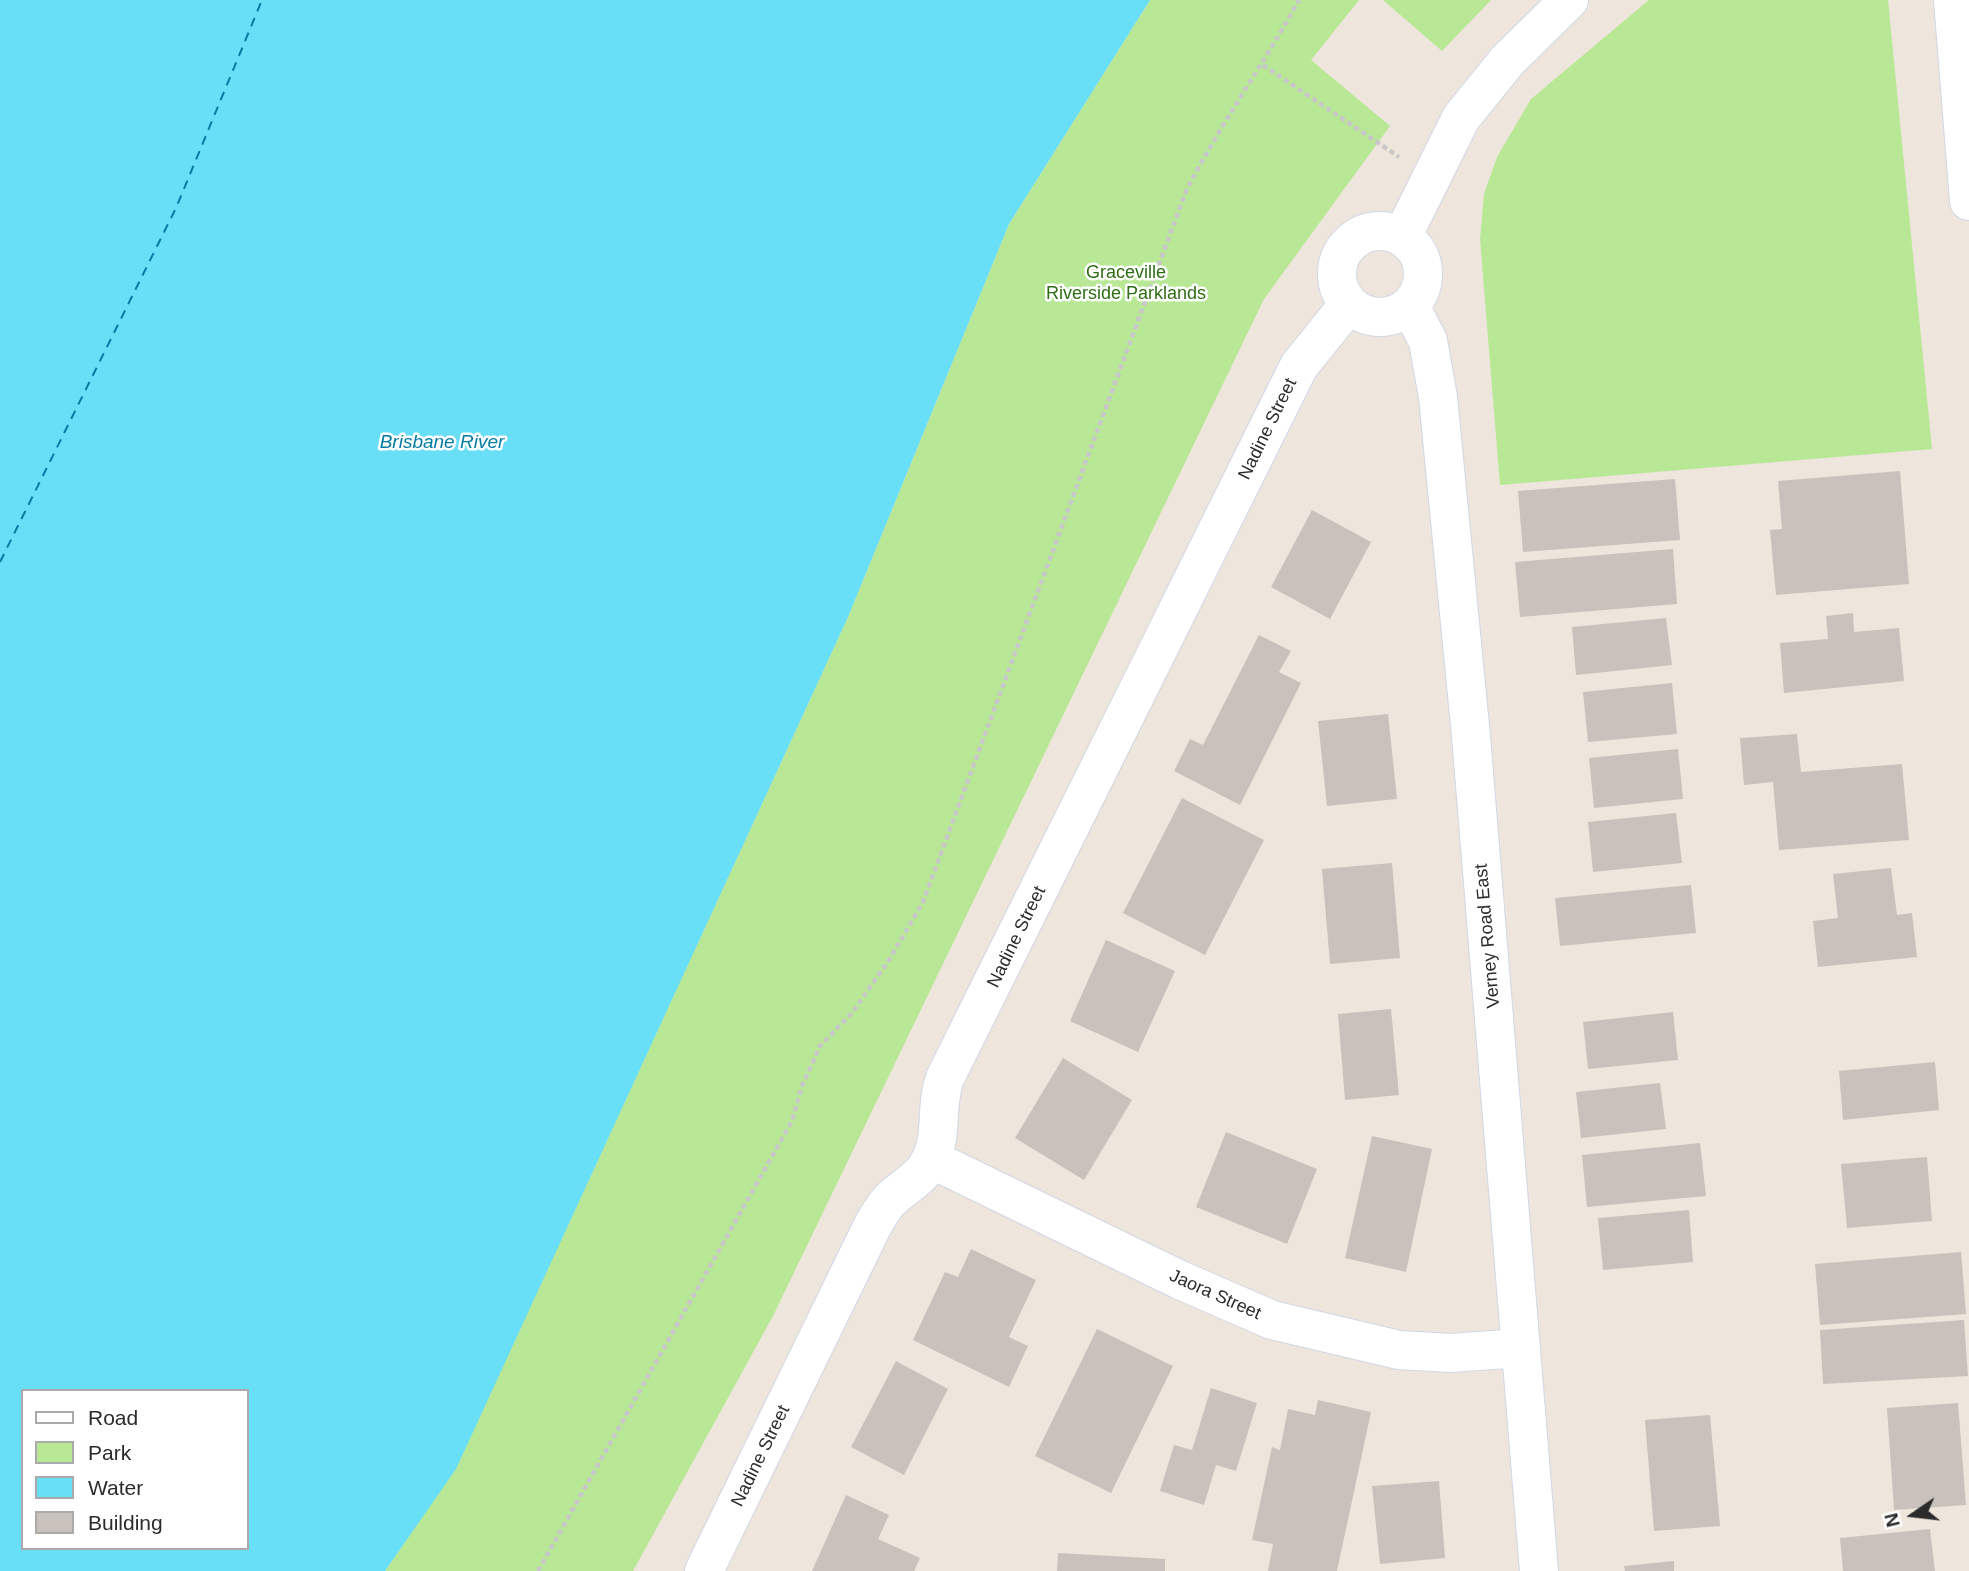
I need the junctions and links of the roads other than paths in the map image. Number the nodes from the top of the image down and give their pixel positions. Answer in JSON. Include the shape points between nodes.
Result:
{"nodes":[{"id":1,"x":1569,"y":0,"type":"edge"},
{"id":2,"x":1953,"y":0,"type":"edge"},
{"id":3,"x":1969,"y":201,"type":"edge"},
{"id":4,"x":1402,"y":237,"type":"junction"},
{"id":5,"x":1349,"y":304,"type":"junction"},
{"id":6,"x":1410,"y":306,"type":"junction"},
{"id":7,"x":931,"y":1159,"type":"junction"},
{"id":8,"x":1521,"y":1348,"type":"junction"},
{"id":9,"x":704,"y":1571,"type":"edge"},
{"id":10,"x":1539,"y":1571,"type":"edge"}],
"edges":[{"from":1,"to":4,"type":"street","via":[[1507,61],[1461,118]]},
{"from":2,"to":3,"type":"street"},
{"from":4,"to":5,"type":"street","via":[[1389,231],[1362,233],[1342,252],[1336,279]]},
{"from":4,"to":6,"type":"street","via":[[1413,245],[1423,270],[1418,296]]},
{"from":5,"to":6,"type":"street","via":[[1371,317],[1385,317]]},
{"from":5,"to":7,"type":"street","name":"Nadine Street","via":[[1299,366],[945,1078]]},
{"from":6,"to":8,"type":"street","name":"Verney Road East","via":[[1428,341],[1438,397]]},
{"from":7,"to":8,"type":"street","name":"Jaora Street","via":[[1272,1320],[1399,1350],[1450,1353]]},
{"from":7,"to":9,"type":"street","name":"Nadine Street","via":[[920,1177],[892,1198],[873,1225]]},
{"from":8,"to":10,"type":"street","name":"Verney Road East"}]}
